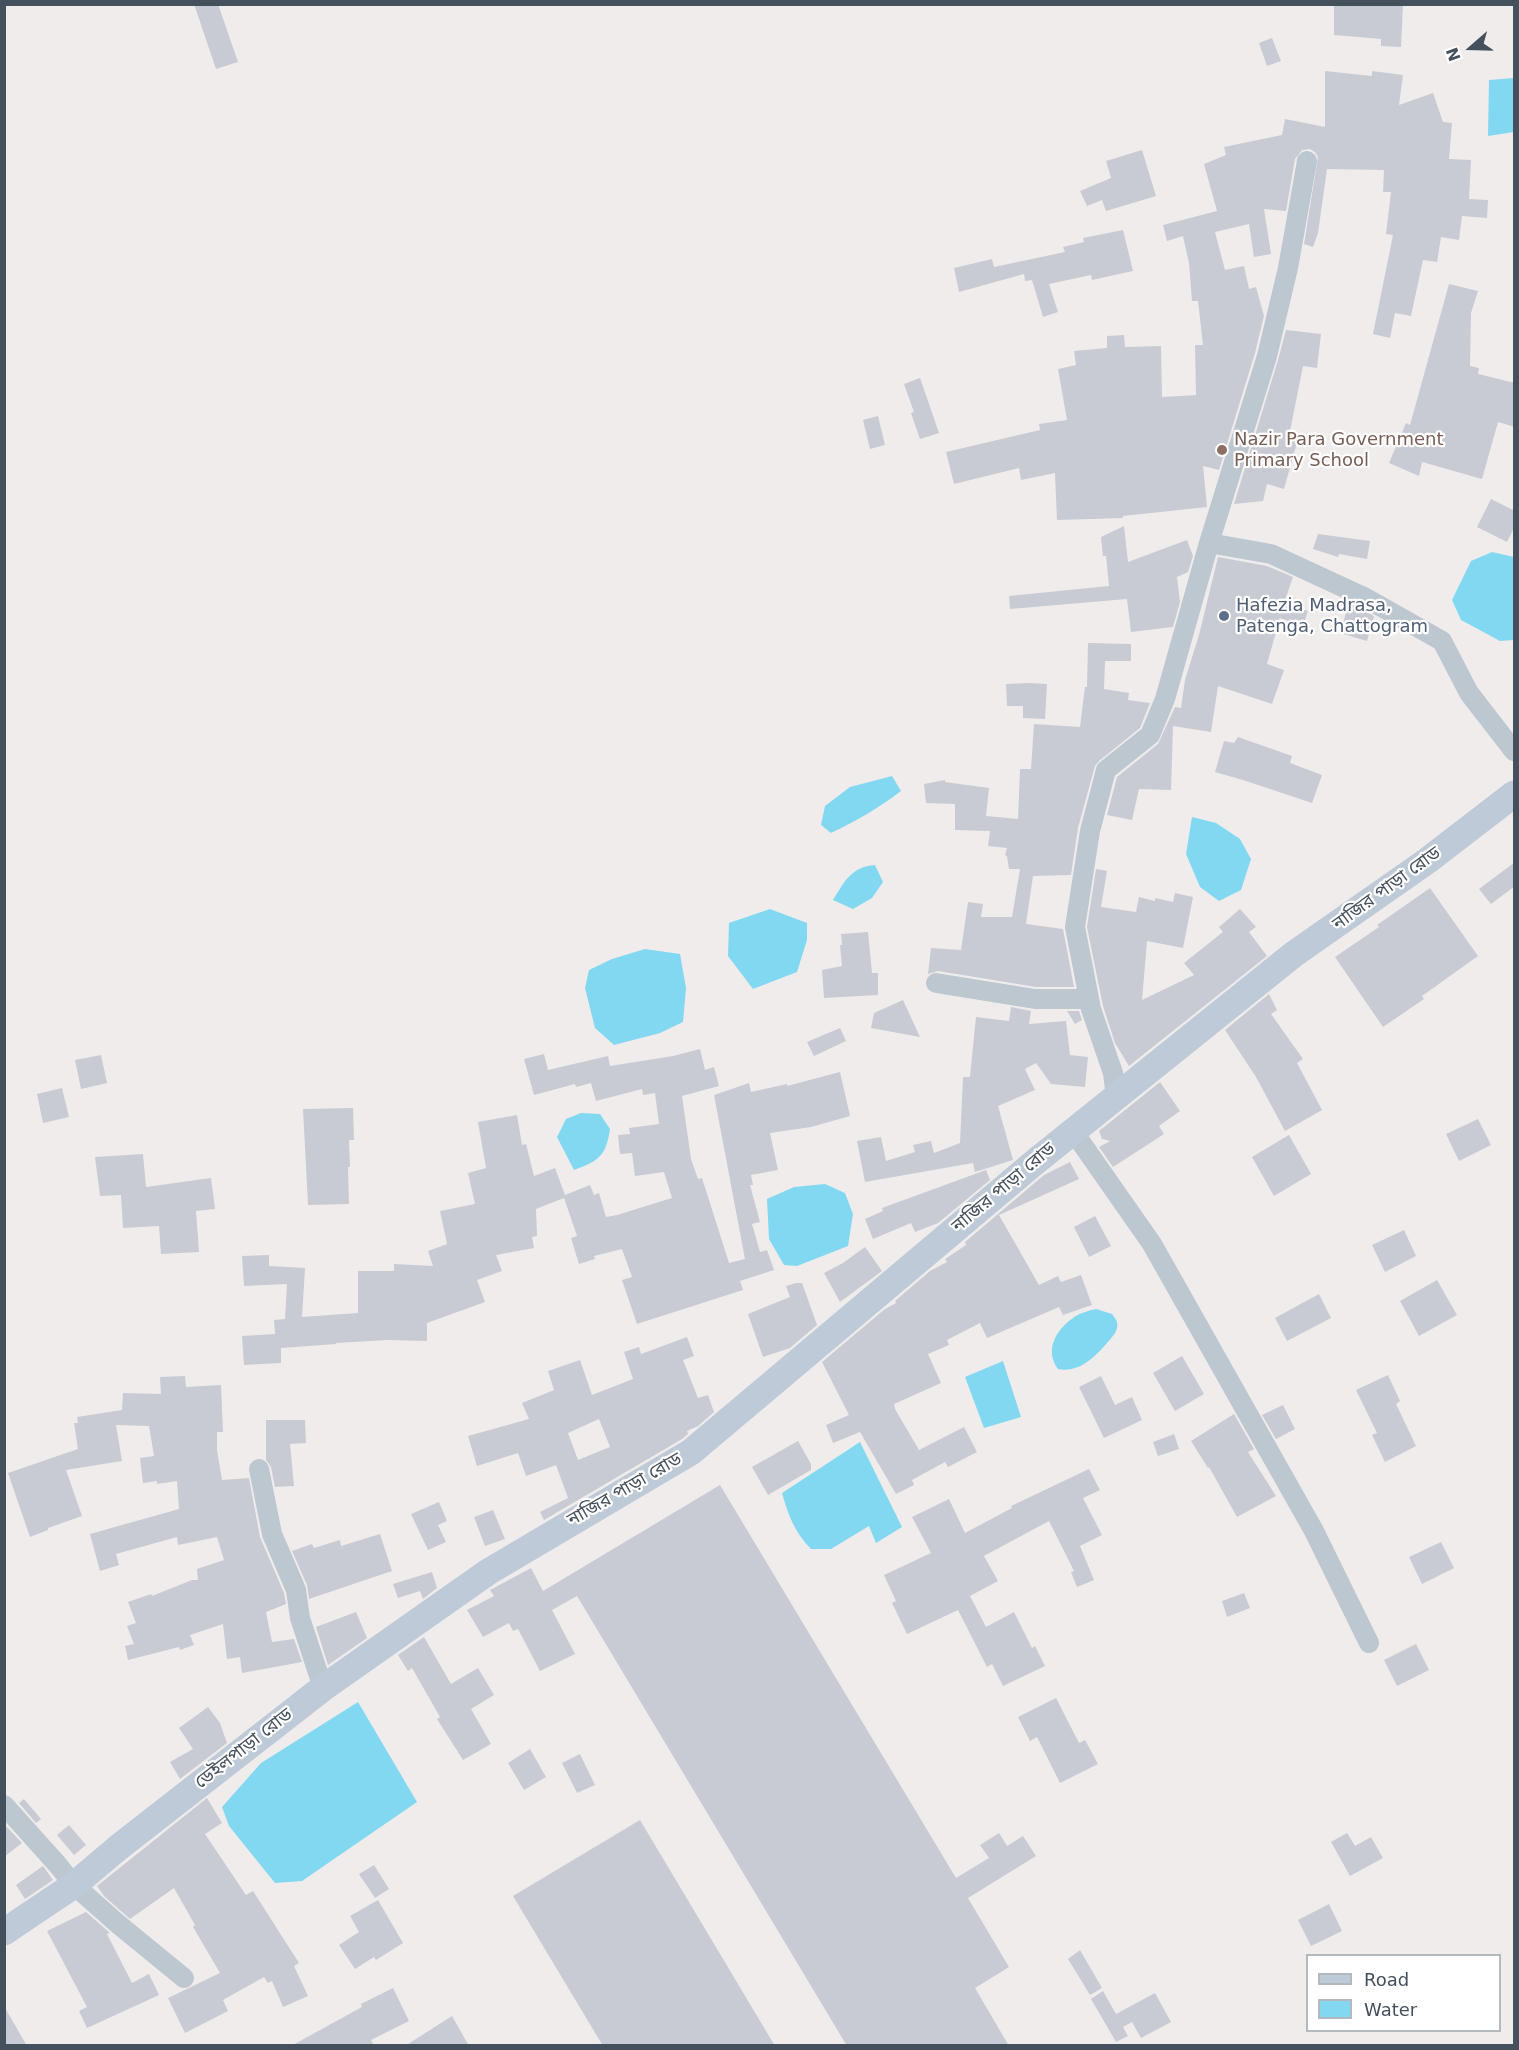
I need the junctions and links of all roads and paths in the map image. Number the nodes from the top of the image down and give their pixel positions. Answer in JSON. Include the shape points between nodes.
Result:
{"nodes":[{"id":1,"x":1307,"y":161,"type":"dead end"},
{"id":2,"x":1209,"y":543,"type":"junction"},
{"id":3,"x":1515,"y":751,"type":"edge"},
{"id":4,"x":1515,"y":794,"type":"edge"},
{"id":5,"x":936,"y":983,"type":"dead end"},
{"id":6,"x":1089,"y":999,"type":"junction"},
{"id":7,"x":1116,"y":1097,"type":"junction"},
{"id":8,"x":1073,"y":1131,"type":"junction"},
{"id":9,"x":259,"y":1469,"type":"dead end"},
{"id":10,"x":488,"y":1572,"type":"joint"},
{"id":11,"x":1369,"y":1643,"type":"dead end"},
{"id":12,"x":323,"y":1688,"type":"junction"},
{"id":13,"x":4,"y":1805,"type":"edge"},
{"id":14,"x":74,"y":1885,"type":"junction"},
{"id":15,"x":4,"y":1932,"type":"edge"},
{"id":16,"x":184,"y":1978,"type":"dead end"}],
"edges":[{"from":1,"to":2,"type":"street","via":[[1267,357]]},
{"from":2,"to":3,"type":"street","via":[[1271,554],[1364,597],[1442,641],[1469,693]]},
{"from":2,"to":6,"type":"street","via":[[1165,699],[1150,735],[1106,770],[1090,831],[1075,927]]},
{"from":4,"to":7,"type":"main road","name":"নাজির পাড়া রোড","via":[[1294,954]]},
{"from":5,"to":6,"type":"street","via":[[1035,999]]},
{"from":6,"to":7,"type":"street","via":[[1113,1073]]},
{"from":7,"to":8,"type":"main road","name":"নাজির পাড়া রোড"},
{"from":8,"to":10,"type":"main road","name":"নাজির পাড়া রোড","via":[[691,1452]]},
{"from":8,"to":11,"type":"street","via":[[1152,1244],[1314,1531]]},
{"from":9,"to":12,"type":"street","via":[[272,1534],[296,1590],[300,1618]]},
{"from":10,"to":12,"type":"main road","name":"ডেইলপাড়া রোড"},
{"from":12,"to":14,"type":"main road","name":"ডেইলপাড়া রোড"},
{"from":13,"to":14,"type":"street"},
{"from":14,"to":15,"type":"main road","name":"ডেইলপাড়া রোড"},
{"from":14,"to":16,"type":"street"}]}
